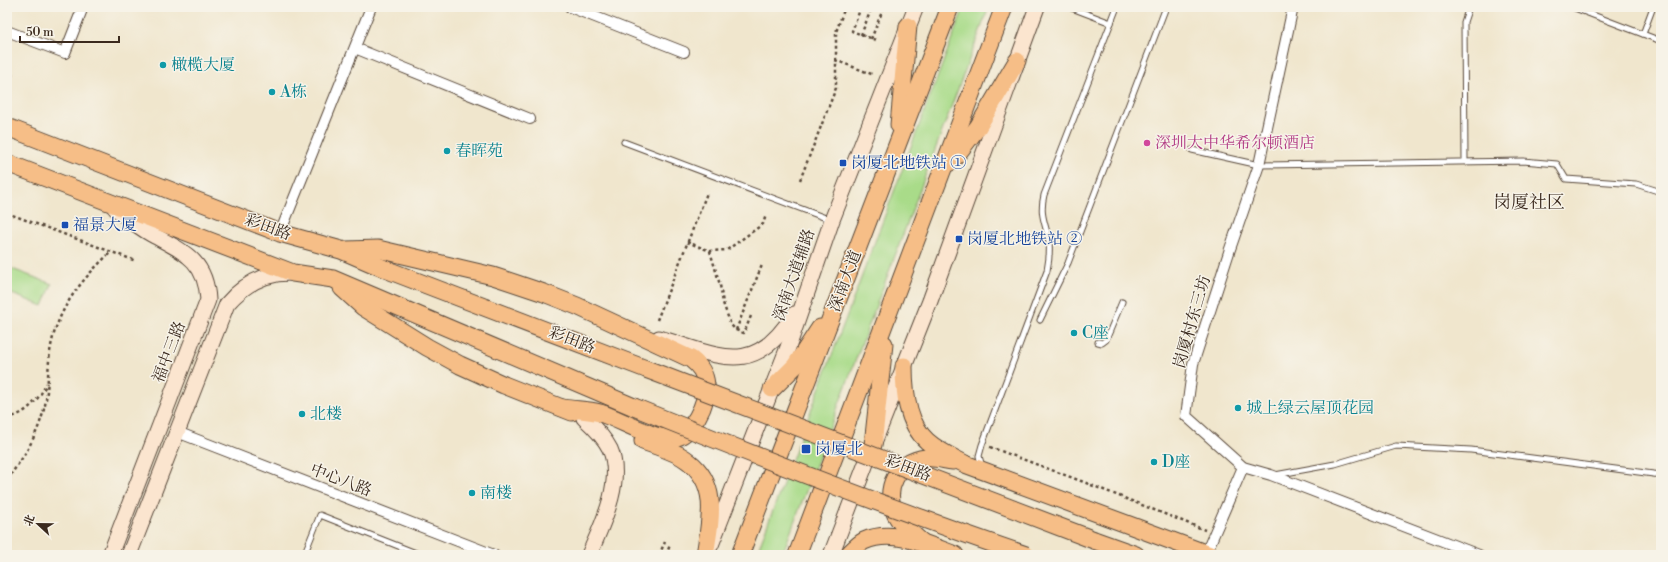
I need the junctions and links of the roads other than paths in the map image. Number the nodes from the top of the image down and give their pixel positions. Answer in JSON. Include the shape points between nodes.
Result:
{"nodes":[{"id":1,"x":83,"y":7,"type":"edge"},
{"id":2,"x":371,"y":7,"type":"edge"},
{"id":3,"x":570,"y":7,"type":"edge"},
{"id":4,"x":916,"y":7,"type":"edge"},
{"id":5,"x":950,"y":7,"type":"edge"},
{"id":6,"x":1004,"y":7,"type":"edge"},
{"id":7,"x":1038,"y":7,"type":"edge"},
{"id":8,"x":1069,"y":7,"type":"edge"},
{"id":9,"x":1117,"y":7,"type":"edge"},
{"id":10,"x":1166,"y":7,"type":"edge"},
{"id":11,"x":1293,"y":7,"type":"edge"},
{"id":12,"x":1469,"y":7,"type":"edge"},
{"id":13,"x":1572,"y":7,"type":"edge"},
{"id":14,"x":1592,"y":7,"type":"edge"},
{"id":15,"x":1653,"y":7,"type":"edge"},
{"id":16,"x":1589,"y":14,"type":"junction"},
{"id":17,"x":1110,"y":23,"type":"junction"},
{"id":18,"x":908,"y":26,"type":"junction"},
{"id":19,"x":7,"y":31,"type":"edge"},
{"id":20,"x":1643,"y":34,"type":"junction"},
{"id":21,"x":1661,"y":41,"type":"edge"},
{"id":22,"x":354,"y":48,"type":"junction"},
{"id":23,"x":684,"y":52,"type":"dead end"},
{"id":24,"x":1017,"y":61,"type":"junction"},
{"id":25,"x":530,"y":119,"type":"dead end"},
{"id":26,"x":7,"y":127,"type":"edge"},
{"id":27,"x":624,"y":142,"type":"dead end"},
{"id":28,"x":897,"y":147,"type":"junction"},
{"id":29,"x":1192,"y":150,"type":"dead end"},
{"id":30,"x":1465,"y":161,"type":"junction"},
{"id":31,"x":7,"y":163,"type":"edge"},
{"id":32,"x":1259,"y":165,"type":"junction"},
{"id":33,"x":939,"y":178,"type":"junction"},
{"id":34,"x":1661,"y":192,"type":"edge"},
{"id":35,"x":107,"y":202,"type":"junction"},
{"id":36,"x":832,"y":220,"type":"junction"},
{"id":37,"x":280,"y":233,"type":"junction"},
{"id":38,"x":341,"y":250,"type":"junction"},
{"id":39,"x":293,"y":273,"type":"junction"},
{"id":40,"x":333,"y":279,"type":"junction"},
{"id":41,"x":812,"y":279,"type":"junction"},
{"id":42,"x":1122,"y":302,"type":"dead end"},
{"id":43,"x":835,"y":307,"type":"junction"},
{"id":44,"x":890,"y":308,"type":"junction"},
{"id":45,"x":1040,"y":320,"type":"dead end"},
{"id":46,"x":624,"y":328,"type":"junction"},
{"id":47,"x":1098,"y":342,"type":"dead end"},
{"id":48,"x":904,"y":366,"type":"junction"},
{"id":49,"x":772,"y":389,"type":"junction"},
{"id":50,"x":563,"y":408,"type":"junction"},
{"id":51,"x":584,"y":418,"type":"junction"},
{"id":52,"x":177,"y":432,"type":"junction"},
{"id":53,"x":873,"y":445,"type":"junction"},
{"id":54,"x":965,"y":464,"type":"junction"},
{"id":55,"x":1243,"y":467,"type":"junction"},
{"id":56,"x":985,"y":471,"type":"junction"},
{"id":57,"x":1271,"y":475,"type":"junction"},
{"id":58,"x":1661,"y":475,"type":"edge"},
{"id":59,"x":924,"y":544,"type":"junction"},
{"id":60,"x":1208,"y":554,"type":"edge"},
{"id":61,"x":110,"y":555,"type":"edge"},
{"id":62,"x":129,"y":555,"type":"edge"},
{"id":63,"x":304,"y":555,"type":"edge"},
{"id":64,"x":421,"y":555,"type":"edge"},
{"id":65,"x":494,"y":555,"type":"edge"},
{"id":66,"x":589,"y":555,"type":"edge"},
{"id":67,"x":706,"y":555,"type":"edge"},
{"id":68,"x":740,"y":555,"type":"edge"},
{"id":69,"x":797,"y":555,"type":"edge"},
{"id":70,"x":831,"y":555,"type":"edge"},
{"id":71,"x":848,"y":555,"type":"edge"},
{"id":72,"x":955,"y":555,"type":"edge"},
{"id":73,"x":1026,"y":555,"type":"edge"},
{"id":74,"x":1136,"y":555,"type":"edge"},
{"id":75,"x":1479,"y":555,"type":"edge"}],
"edges":[{"from":1,"to":19,"type":"street","via":[[65,53]]},
{"from":2,"to":22,"type":"street"},
{"from":3,"to":23,"type":"street"},
{"from":4,"to":18,"type":"main road","name":"深南大道辅路"},
{"from":5,"to":28,"type":"main road","name":"深南大道"},
{"from":6,"to":33,"type":"main road"},
{"from":7,"to":24,"type":"main road"},
{"from":8,"to":17,"type":"lane"},
{"from":9,"to":17,"type":"lane"},
{"from":10,"to":45,"type":"lane","via":[[1068,263]]},
{"from":11,"to":32,"type":"street"},
{"from":12,"to":30,"type":"lane","via":[[1464,22]]},
{"from":13,"to":16,"type":"lane"},
{"from":14,"to":16,"type":"lane"},
{"from":15,"to":20,"type":"lane"},
{"from":16,"to":20,"type":"lane"},
{"from":17,"to":56,"type":"lane","via":[[1044,196],[1041,207],[1048,242],[1047,271],[982,445],[979,456]]},
{"from":18,"to":28,"type":"main road"},
{"from":18,"to":36,"type":"main road","name":"深南大道辅路"},
{"from":20,"to":21,"type":"lane"},
{"from":22,"to":25,"type":"street"},
{"from":22,"to":37,"type":"street"},
{"from":24,"to":33,"type":"main road","via":[[978,127]]},
{"from":24,"to":48,"type":"main road"},
{"from":26,"to":37,"type":"main road","name":"彩田路"},
{"from":27,"to":36,"type":"lane"},
{"from":28,"to":43,"type":"main road","name":"深南大道"},
{"from":29,"to":32,"type":"lane"},
{"from":30,"to":32,"type":"lane"},
{"from":30,"to":34,"type":"lane","via":[[1557,164],[1566,179],[1636,184]]},
{"from":31,"to":35,"type":"main road","name":"彩田路"},
{"from":32,"to":55,"type":"street","name":"岗厦村东三坊","via":[[1193,364],[1186,416]]},
{"from":33,"to":44,"type":"main road"},
{"from":35,"to":39,"type":"main road","name":"彩田路"},
{"from":35,"to":61,"type":"main road","name":"福中三路","via":[[149,233],[177,247],[193,259],[204,279],[208,300]]},
{"from":36,"to":41,"type":"main road","name":"深南大道辅路"},
{"from":37,"to":38,"type":"main road","name":"彩田路"},
{"from":38,"to":46,"type":"main road","via":[[378,249],[494,276],[557,298]]},
{"from":38,"to":74,"type":"main road","name":"彩田路","bridge":true,"via":[[385,270]]},
{"from":39,"to":40,"type":"main road","name":"彩田路"},
{"from":39,"to":52,"type":"main road","via":[[275,274],[254,281],[236,293],[227,304]]},
{"from":40,"to":50,"type":"main road","via":[[363,307],[427,347],[504,386]]},
{"from":40,"to":73,"type":"main road","name":"彩田路","bridge":true,"via":[[634,407],[796,472]]},
{"from":41,"to":46,"type":"main road","via":[[786,326],[774,341],[752,354],[737,358],[722,357]]},
{"from":41,"to":49,"type":"main road","name":"深南大道辅路"},
{"from":42,"to":47,"type":"lane","via":[[1106,340]]},
{"from":43,"to":49,"type":"main road","via":[[795,366]]},
{"from":43,"to":68,"type":"main road","name":"深南大道"},
{"from":44,"to":53,"type":"main road"},
{"from":44,"to":69,"type":"main road"},
{"from":46,"to":50,"type":"main road","via":[[691,359],[701,369],[707,386],[706,394],[698,416],[691,426],[683,434],[673,438],[664,437],[600,413]]},
{"from":48,"to":53,"type":"main road"},
{"from":48,"to":54,"type":"main road","via":[[908,410],[920,434],[940,451]]},
{"from":49,"to":67,"type":"main road","name":"深南大道辅路"},
{"from":50,"to":51,"type":"main road"},
{"from":51,"to":66,"type":"main road","via":[[605,441],[612,454],[615,468],[610,498]]},
{"from":51,"to":67,"type":"main road","via":[[676,454],[688,460],[698,470],[712,503]]},
{"from":52,"to":62,"type":"main road"},
{"from":52,"to":65,"type":"street","name":"中心八路"},
{"from":53,"to":70,"type":"main road"},
{"from":54,"to":56,"type":"main road"},
{"from":54,"to":59,"type":"main road","via":[[925,458],[910,463],[898,471],[890,499],[895,514]]},
{"from":55,"to":57,"type":"street"},
{"from":55,"to":60,"type":"street"},
{"from":56,"to":60,"type":"main road"},
{"from":57,"to":58,"type":"lane","via":[[1336,464],[1396,446],[1471,450]]},
{"from":57,"to":75,"type":"street"},
{"from":59,"to":71,"type":"main road","via":[[908,539],[881,537],[863,542]]},
{"from":59,"to":72,"type":"main road"},
{"from":63,"to":64,"type":"lane","via":[[320,515]]}]}
